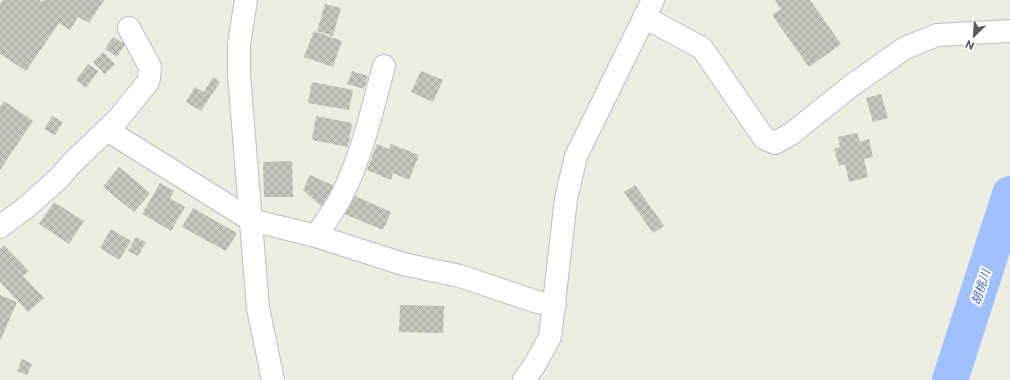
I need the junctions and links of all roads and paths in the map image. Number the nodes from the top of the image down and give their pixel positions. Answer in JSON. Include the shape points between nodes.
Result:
{"nodes":[{"id":1,"x":246,"y":0,"type":"edge"},
{"id":2,"x":648,"y":8,"type":"edge"},
{"id":3,"x":129,"y":28,"type":"dead end"},
{"id":4,"x":1010,"y":31,"type":"edge"},
{"id":5,"x":384,"y":66,"type":"dead end"},
{"id":6,"x":107,"y":130,"type":"junction"},
{"id":7,"x":251,"y":220,"type":"junction"},
{"id":8,"x":0,"y":226,"type":"edge"},
{"id":9,"x":316,"y":236,"type":"junction"},
{"id":10,"x":555,"y":305,"type":"junction"},
{"id":11,"x":273,"y":380,"type":"edge"},
{"id":12,"x":524,"y":380,"type":"edge"}],
"edges":[{"from":1,"to":7,"type":"street","via":[[239,44],[239,75]]},
{"from":2,"to":4,"type":"street","via":[[702,48],[764,138],[775,143],[791,134],[851,86],[905,48],[937,35]]},
{"from":2,"to":10,"type":"street","via":[[576,156],[566,199]]},
{"from":3,"to":6,"type":"street","via":[[150,67],[149,78],[142,90]]},
{"from":5,"to":9,"type":"street","via":[[366,132],[351,174]]},
{"from":6,"to":7,"type":"street"},
{"from":6,"to":8,"type":"street","via":[[46,190]]},
{"from":7,"to":9,"type":"street"},
{"from":7,"to":11,"type":"street","via":[[258,308]]},
{"from":9,"to":10,"type":"street","via":[[403,264],[460,276],[537,302]]},
{"from":10,"to":12,"type":"street","via":[[550,337]]}]}
